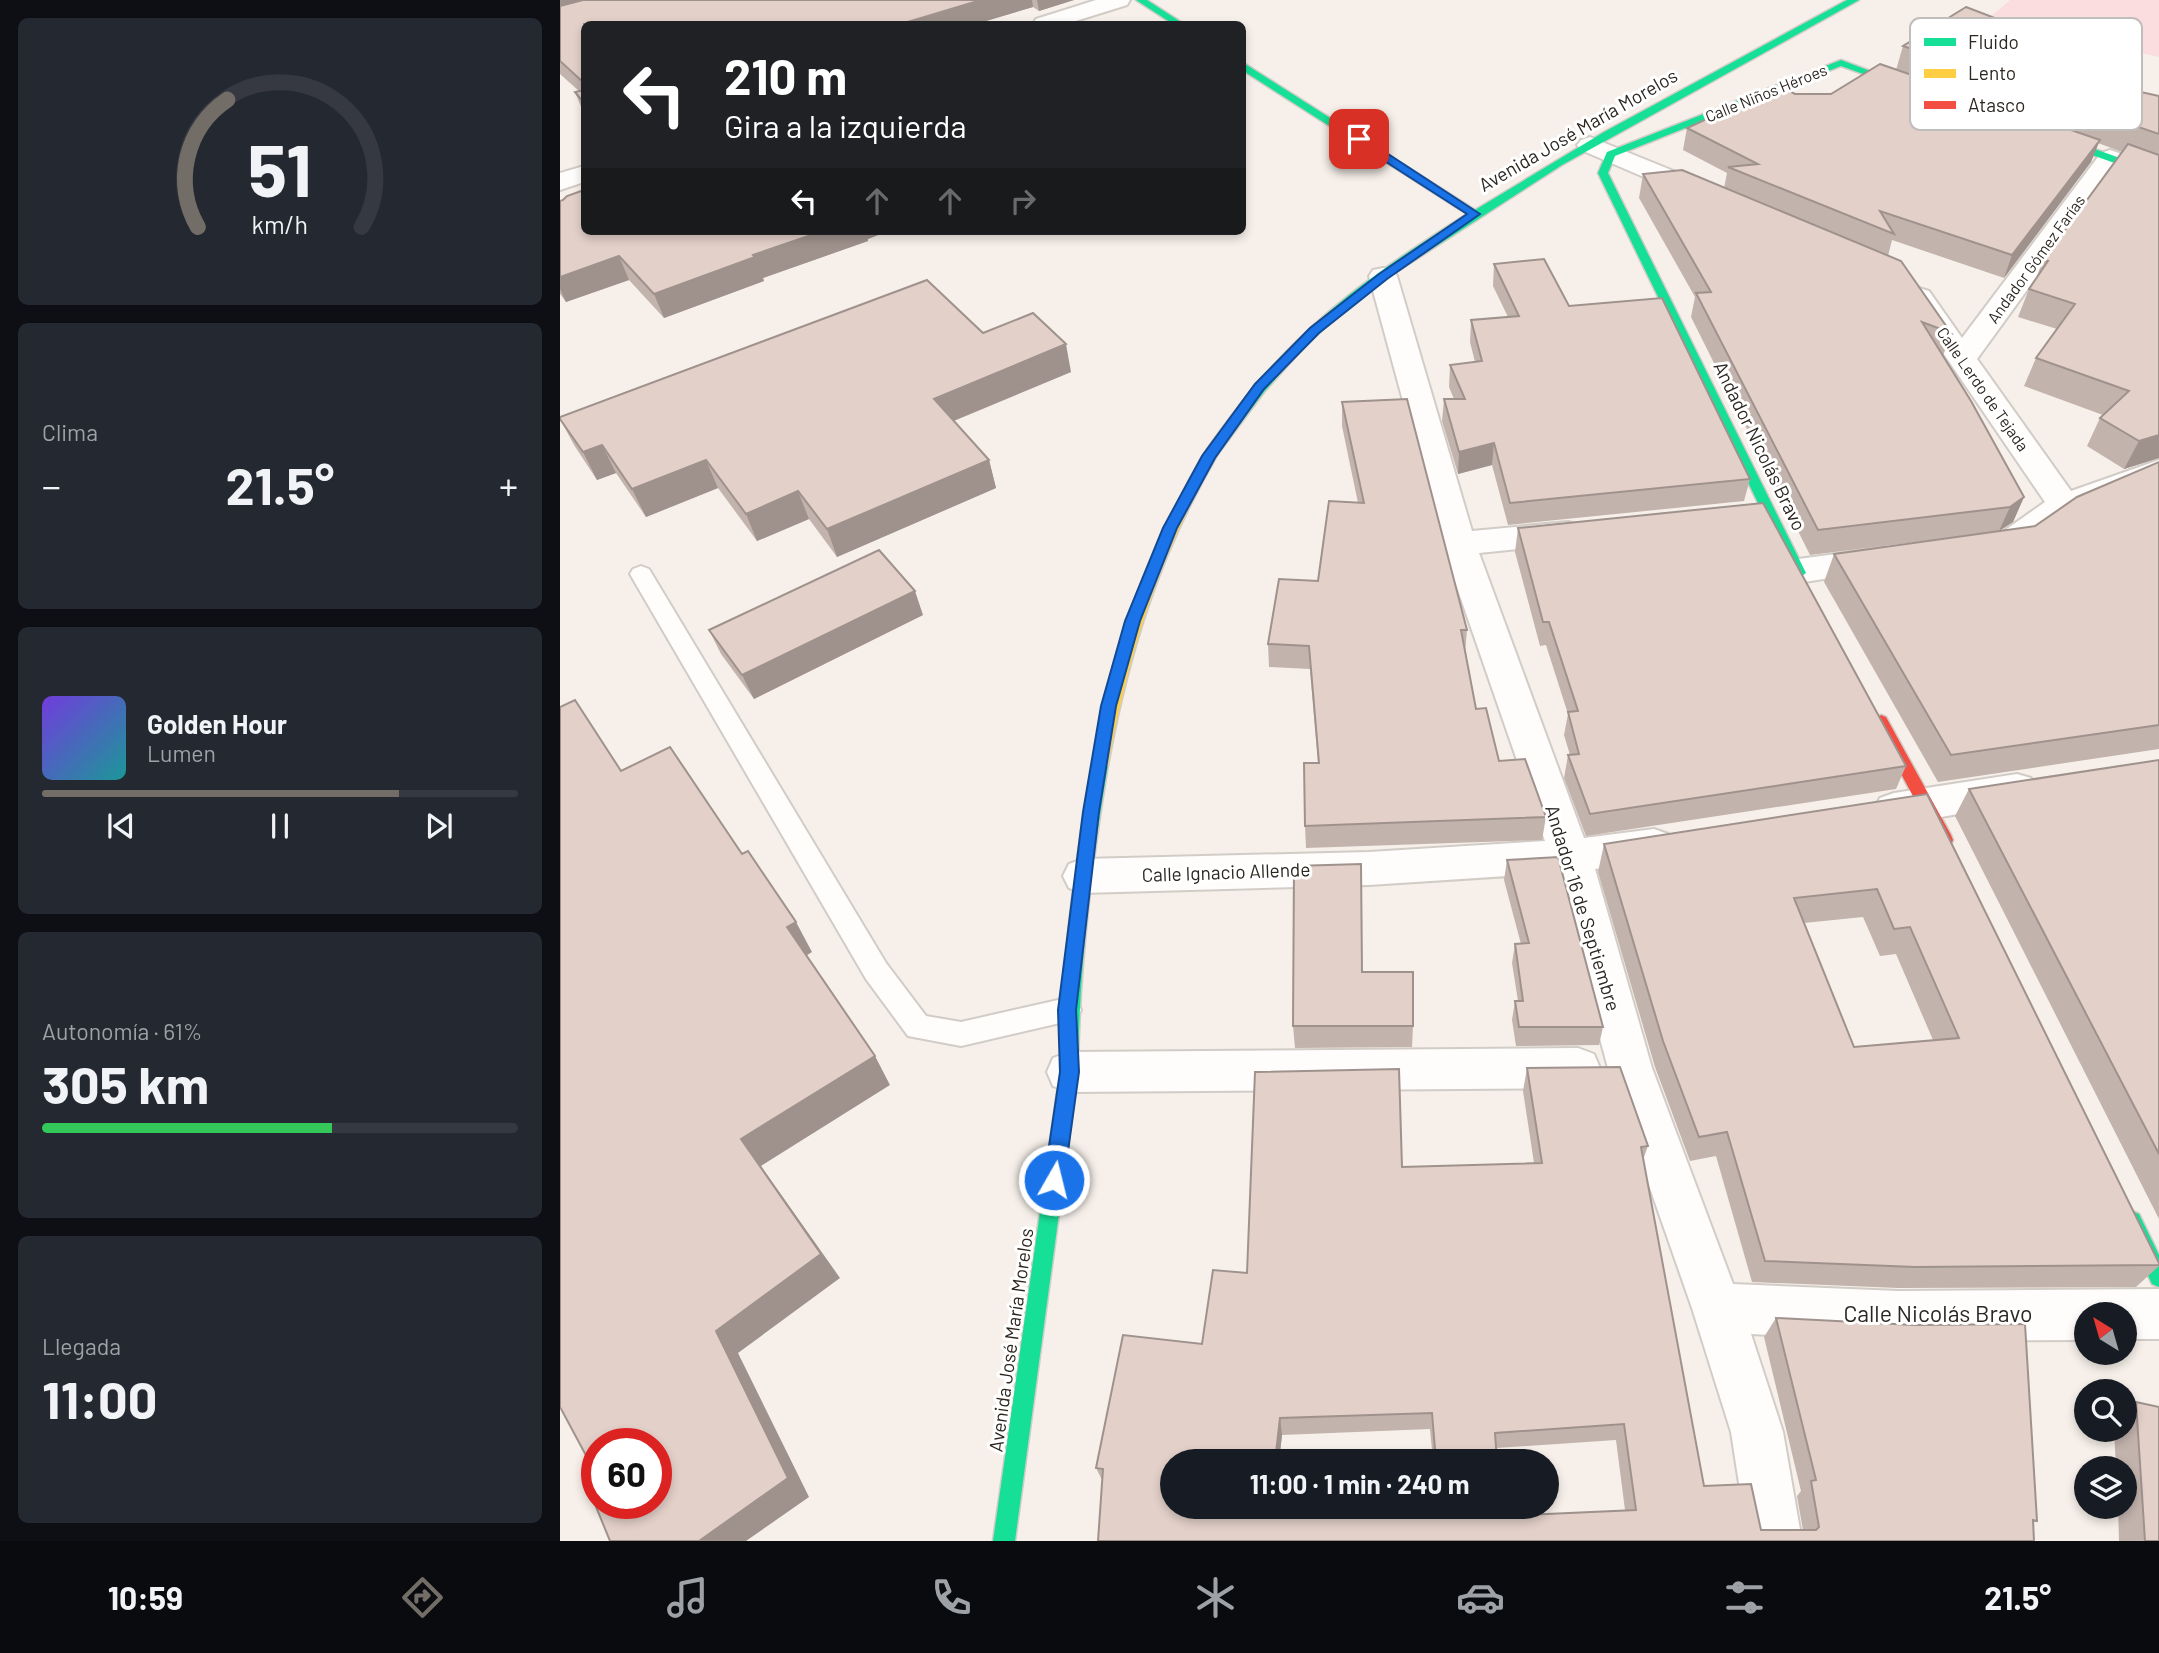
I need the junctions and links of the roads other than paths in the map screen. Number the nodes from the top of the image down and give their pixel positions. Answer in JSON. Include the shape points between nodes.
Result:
{"nodes":[{"id":1,"x":1119,"y":0,"type":"edge"},
{"id":2,"x":1141,"y":0,"type":"edge"},
{"id":3,"x":1854,"y":0,"type":"edge"},
{"id":4,"x":1053,"y":21,"type":"edge"},
{"id":5,"x":1174,"y":21,"type":"edge"},
{"id":6,"x":1246,"y":68,"type":"edge"},
{"id":7,"x":1910,"y":87,"type":"edge"},
{"id":8,"x":2033,"y":131,"type":"edge"},
{"id":9,"x":1600,"y":150,"type":"junction"},
{"id":10,"x":2110,"y":158,"type":"junction"},
{"id":11,"x":581,"y":175,"type":"edge"},
{"id":12,"x":2159,"y":176,"type":"edge"},
{"id":13,"x":560,"y":182,"type":"edge"},
{"id":14,"x":1726,"y":202,"type":"edge"},
{"id":15,"x":1475,"y":214,"type":"junction"},
{"id":16,"x":1383,"y":276,"type":"junction"},
{"id":17,"x":1905,"y":277,"type":"edge"},
{"id":18,"x":1962,"y":359,"type":"junction"},
{"id":19,"x":2159,"y":470,"type":"edge"},
{"id":20,"x":2064,"y":505,"type":"junction"},
{"id":21,"x":1594,"y":530,"type":"edge"},
{"id":22,"x":1459,"y":544,"type":"junction"},
{"id":23,"x":1956,"y":550,"type":"edge"},
{"id":24,"x":1917,"y":555,"type":"edge"},
{"id":25,"x":641,"y":575,"type":"dead end"},
{"id":26,"x":1801,"y":577,"type":"joint"},
{"id":27,"x":1875,"y":711,"type":"edge"},
{"id":28,"x":2050,"y":784,"type":"edge"},
{"id":29,"x":1927,"y":804,"type":"junction"},
{"id":30,"x":1858,"y":814,"type":"edge"},
{"id":31,"x":1694,"y":839,"type":"edge"},
{"id":32,"x":1951,"y":854,"type":"edge"},
{"id":33,"x":1571,"y":857,"type":"junction"},
{"id":34,"x":1083,"y":876,"type":"junction"},
{"id":35,"x":1067,"y":1010,"type":"junction"},
{"id":36,"x":1630,"y":1068,"type":"junction"},
{"id":37,"x":1069,"y":1072,"type":"junction"},
{"id":38,"x":2122,"y":1202,"type":"edge"},
{"id":39,"x":2159,"y":1277,"type":"edge"},
{"id":40,"x":1717,"y":1308,"type":"junction"},
{"id":41,"x":2159,"y":1314,"type":"edge"},
{"id":42,"x":1004,"y":1541,"type":"edge"},
{"id":43,"x":1775,"y":1541,"type":"edge"}],
"edges":[{"from":1,"to":4,"type":"street"},
{"from":2,"to":5,"type":"main road"},
{"from":3,"to":9,"type":"main road","name":"Avenida José María Morelos"},
{"from":6,"to":15,"type":"main road"},
{"from":7,"to":9,"type":"main road","name":"Calle Niños Héroes","via":[[1841,63]]},
{"from":8,"to":10,"type":"main road"},
{"from":9,"to":14,"type":"street"},
{"from":9,"to":15,"type":"main road","name":"Avenida José María Morelos","via":[[1519,184]]},
{"from":9,"to":26,"type":"main road","name":"Andador Nicolás Bravo","via":[[1603,173],[1756,514]]},
{"from":10,"to":12,"type":"main road"},
{"from":10,"to":18,"type":"street","name":"Andador Gómez Farías"},
{"from":11,"to":13,"type":"street"},
{"from":15,"to":16,"type":"main road","name":"Avenida José María Morelos"},
{"from":16,"to":22,"type":"street","name":"Andador 16 de Septiembre"},
{"from":16,"to":34,"type":"main road","name":"Avenida José María Morelos","via":[[1314,331],[1260,387],[1209,456],[1170,528],[1133,621],[1109,706]]},
{"from":17,"to":18,"type":"street","name":"Calle Lerdo de Tejada"},
{"from":18,"to":20,"type":"street","name":"Calle Lerdo de Tejada"},
{"from":19,"to":20,"type":"street"},
{"from":20,"to":23,"type":"street","via":[[2009,544]]},
{"from":21,"to":22,"type":"street"},
{"from":22,"to":33,"type":"street","name":"Andador 16 de Septiembre"},
{"from":24,"to":26,"type":"street"},
{"from":25,"to":35,"type":"lane","via":[[876,971],[918,1027],[961,1034]]},
{"from":27,"to":29,"type":"main road"},
{"from":28,"to":29,"type":"street"},
{"from":29,"to":30,"type":"street"},
{"from":29,"to":32,"type":"main road"},
{"from":31,"to":33,"type":"street","name":"Calle Ignacio Allende"},
{"from":33,"to":34,"type":"street","name":"Calle Ignacio Allende"},
{"from":33,"to":36,"type":"street","name":"Andador 16 de Septiembre"},
{"from":34,"to":35,"type":"main road","name":"Avenida José María Morelos"},
{"from":35,"to":37,"type":"main road","name":"Avenida José María Morelos"},
{"from":36,"to":37,"type":"street"},
{"from":36,"to":40,"type":"street","name":"Andador 16 de Septiembre"},
{"from":37,"to":42,"type":"main road","name":"Avenida José María Morelos"},
{"from":38,"to":39,"type":"main road"},
{"from":40,"to":41,"type":"street","name":"Calle Nicolás Bravo","via":[[1898,1316]]},
{"from":40,"to":43,"type":"street","name":"Andador 16 de Septiembre","via":[[1757,1432]]}]}
